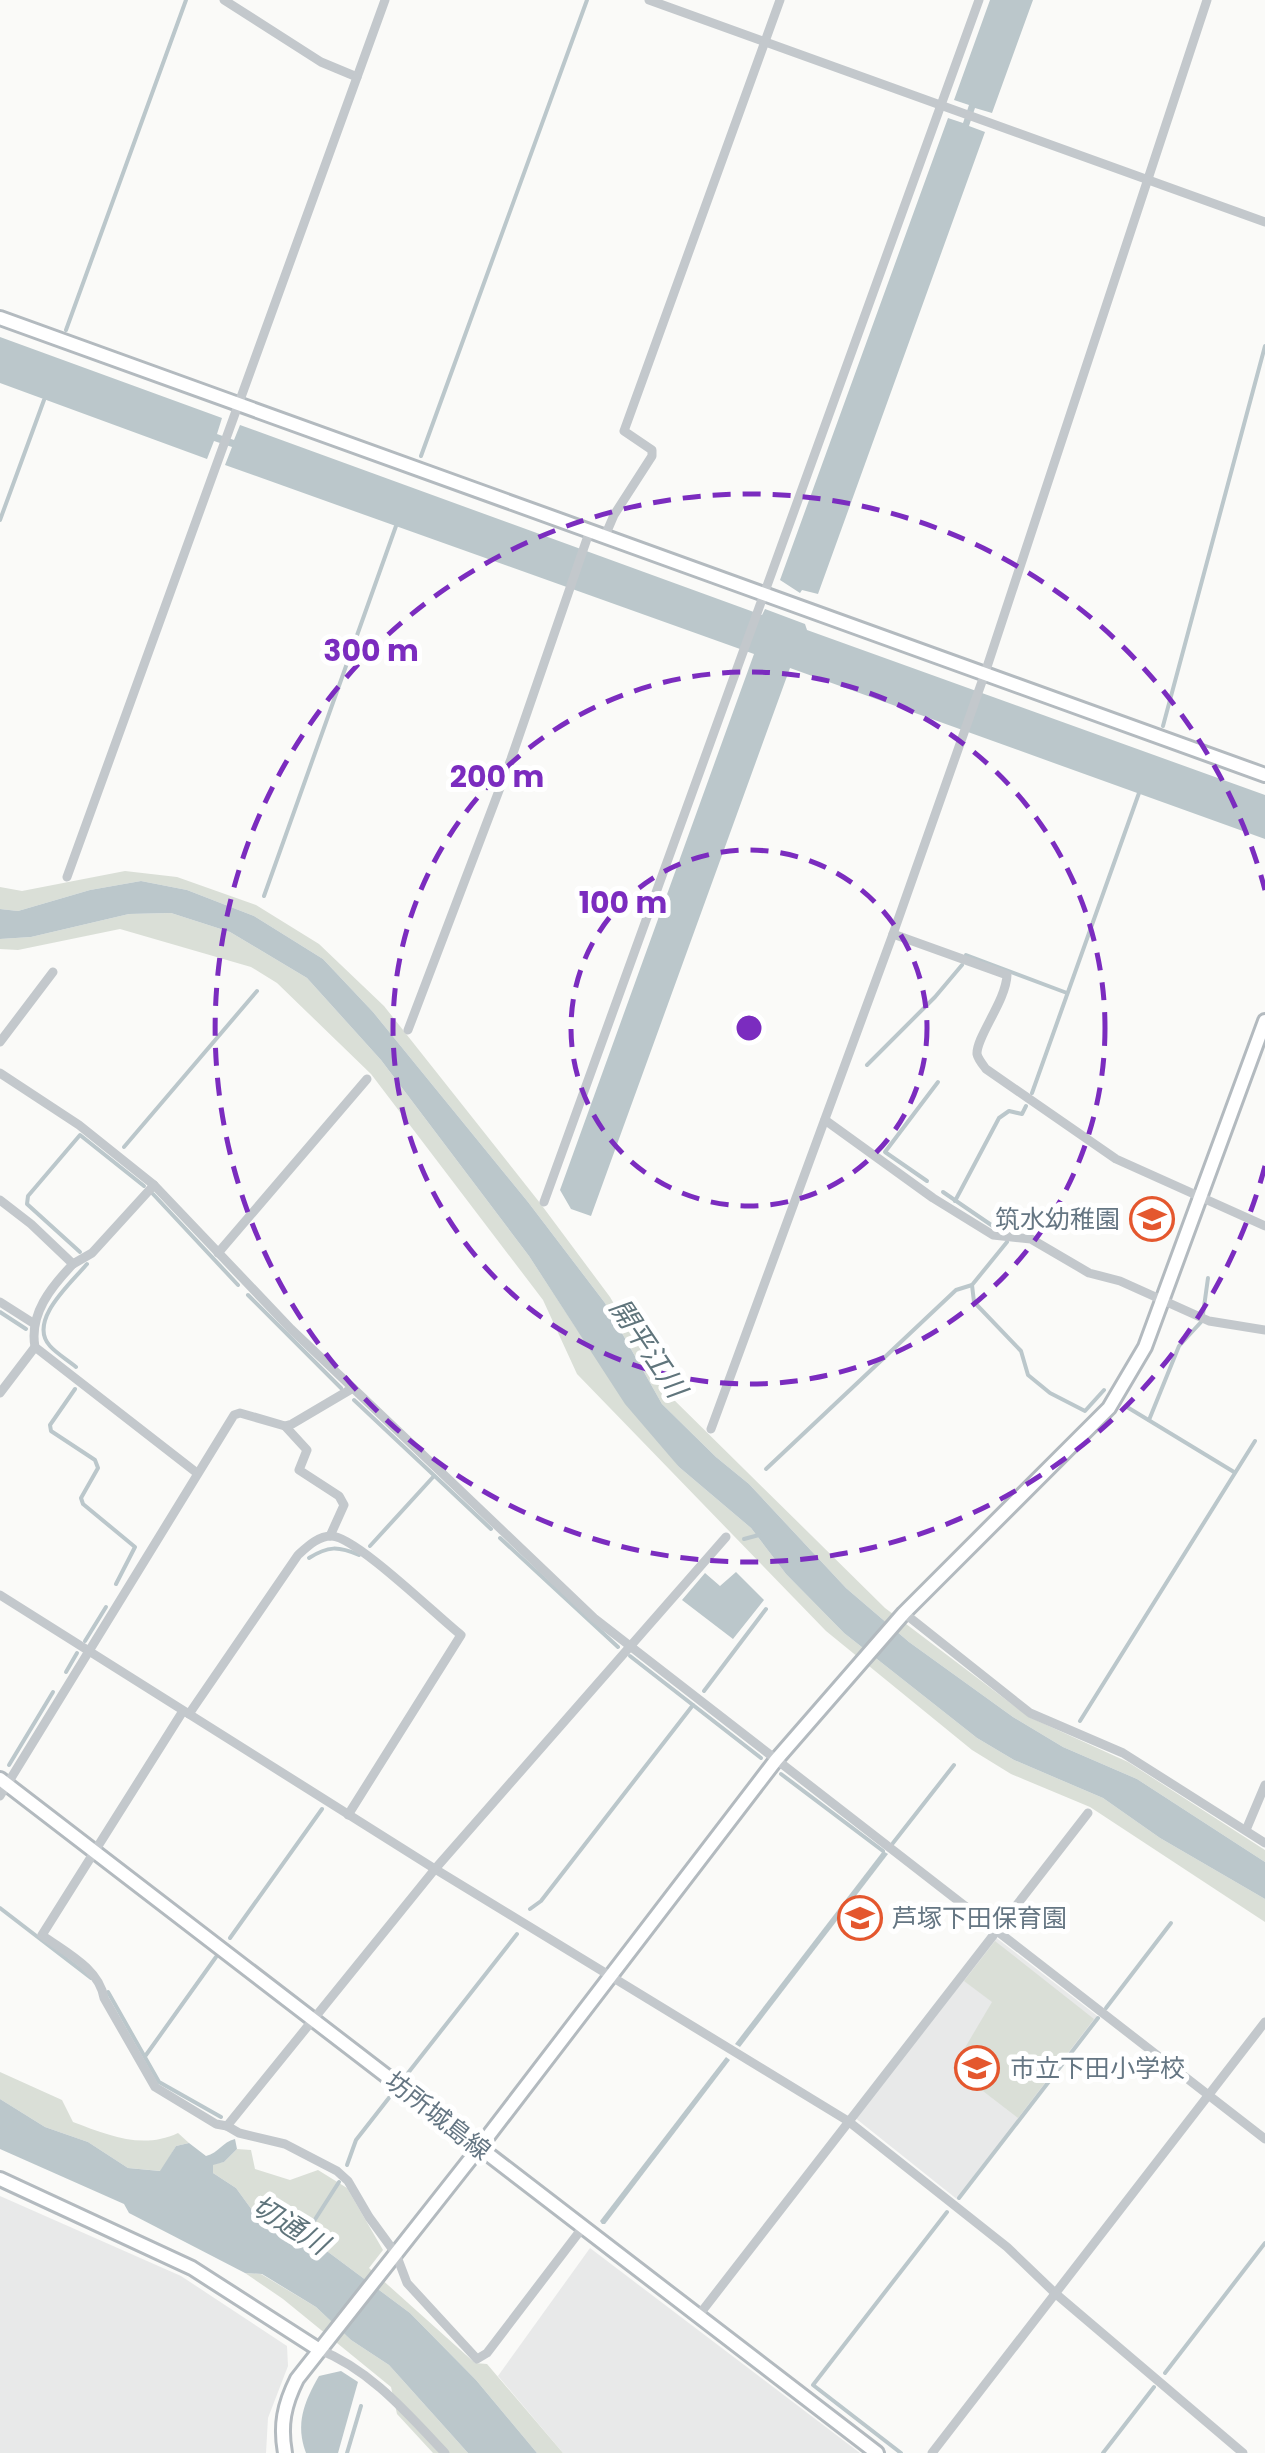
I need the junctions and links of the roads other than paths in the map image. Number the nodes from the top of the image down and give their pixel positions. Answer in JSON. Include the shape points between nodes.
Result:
{"nodes":[{"id":1,"x":224,"y":0,"type":"edge"},
{"id":2,"x":385,"y":0,"type":"edge"},
{"id":3,"x":650,"y":0,"type":"edge"},
{"id":4,"x":780,"y":0,"type":"edge"},
{"id":5,"x":979,"y":0,"type":"edge"},
{"id":6,"x":1206,"y":0,"type":"edge"},
{"id":7,"x":765,"y":42,"type":"junction"},
{"id":8,"x":357,"y":77,"type":"junction"},
{"id":9,"x":942,"y":104,"type":"junction"},
{"id":10,"x":1147,"y":179,"type":"junction"},
{"id":11,"x":1265,"y":222,"type":"edge"},
{"id":12,"x":0,"y":318,"type":"edge"},
{"id":13,"x":238,"y":403,"type":"junction"},
{"id":14,"x":590,"y":530,"type":"junction"},
{"id":15,"x":605,"y":536,"type":"junction"},
{"id":16,"x":764,"y":594,"type":"junction"},
{"id":17,"x":985,"y":673,"type":"junction"},
{"id":18,"x":1265,"y":774,"type":"edge"},
{"id":19,"x":66,"y":877,"type":"dead end"},
{"id":20,"x":893,"y":934,"type":"junction"},
{"id":21,"x":52,"y":972,"type":"dead end"},
{"id":22,"x":1265,"y":1020,"type":"edge"},
{"id":23,"x":408,"y":1030,"type":"dead end"},
{"id":24,"x":0,"y":1042,"type":"edge"},
{"id":25,"x":0,"y":1074,"type":"edge"},
{"id":26,"x":367,"y":1079,"type":"dead end"},
{"id":27,"x":825,"y":1120,"type":"junction"},
{"id":28,"x":154,"y":1184,"type":"junction"},
{"id":29,"x":1200,"y":1197,"type":"junction"},
{"id":30,"x":0,"y":1200,"type":"edge"},
{"id":31,"x":544,"y":1202,"type":"dead end"},
{"id":32,"x":1265,"y":1226,"type":"edge"},
{"id":33,"x":218,"y":1253,"type":"junction"},
{"id":34,"x":74,"y":1264,"type":"junction"},
{"id":35,"x":1163,"y":1299,"type":"junction"},
{"id":36,"x":0,"y":1302,"type":"edge"},
{"id":37,"x":33,"y":1323,"type":"junction"},
{"id":38,"x":1265,"y":1330,"type":"edge"},
{"id":39,"x":36,"y":1348,"type":"junction"},
{"id":40,"x":353,"y":1388,"type":"junction"},
{"id":41,"x":0,"y":1393,"type":"edge"},
{"id":42,"x":285,"y":1426,"type":"junction"},
{"id":43,"x":712,"y":1430,"type":"dead end"},
{"id":44,"x":197,"y":1473,"type":"junction"},
{"id":45,"x":330,"y":1536,"type":"junction"},
{"id":46,"x":726,"y":1536,"type":"dead end"},
{"id":47,"x":0,"y":1595,"type":"edge"},
{"id":48,"x":902,"y":1616,"type":"junction"},
{"id":49,"x":628,"y":1646,"type":"junction"},
{"id":50,"x":88,"y":1652,"type":"junction"},
{"id":51,"x":186,"y":1712,"type":"junction"},
{"id":52,"x":776,"y":1760,"type":"junction"},
{"id":53,"x":1265,"y":1785,"type":"edge"},
{"id":54,"x":2,"y":1786,"type":"edge"},
{"id":55,"x":1088,"y":1813,"type":"dead end"},
{"id":56,"x":348,"y":1815,"type":"junction"},
{"id":57,"x":1246,"y":1830,"type":"junction"},
{"id":58,"x":1265,"y":1843,"type":"edge"},
{"id":59,"x":94,"y":1852,"type":"junction"},
{"id":60,"x":435,"y":1869,"type":"junction"},
{"id":61,"x":996,"y":1930,"type":"junction"},
{"id":62,"x":610,"y":1976,"type":"junction"},
{"id":63,"x":312,"y":2019,"type":"junction"},
{"id":64,"x":1265,"y":2022,"type":"edge"},
{"id":65,"x":1208,"y":2096,"type":"junction"},
{"id":66,"x":848,"y":2121,"type":"junction"},
{"id":67,"x":227,"y":2126,"type":"junction"},
{"id":68,"x":1265,"y":2139,"type":"edge"},
{"id":69,"x":479,"y":2148,"type":"junction"},
{"id":70,"x":0,"y":2179,"type":"edge"},
{"id":71,"x":583,"y":2227,"type":"junction"},
{"id":72,"x":396,"y":2254,"type":"junction"},
{"id":73,"x":1056,"y":2294,"type":"junction"},
{"id":74,"x":699,"y":2315,"type":"junction"},
{"id":75,"x":322,"y":2344,"type":"junction"},
{"id":76,"x":284,"y":2453,"type":"edge"},
{"id":77,"x":445,"y":2453,"type":"edge"},
{"id":78,"x":877,"y":2453,"type":"edge"},
{"id":79,"x":932,"y":2453,"type":"edge"},
{"id":80,"x":1243,"y":2453,"type":"edge"}],
"edges":[{"from":1,"to":8,"type":"street","via":[[321,62]]},
{"from":2,"to":8,"type":"street"},
{"from":3,"to":7,"type":"street"},
{"from":4,"to":7,"type":"street"},
{"from":5,"to":9,"type":"street"},
{"from":6,"to":10,"type":"street"},
{"from":7,"to":9,"type":"street"},
{"from":7,"to":15,"type":"street","via":[[624,431],[652,456]]},
{"from":8,"to":13,"type":"street"},
{"from":9,"to":10,"type":"street"},
{"from":9,"to":16,"type":"street"},
{"from":10,"to":11,"type":"street"},
{"from":10,"to":17,"type":"street"},
{"from":12,"to":13,"type":"street"},
{"from":13,"to":14,"type":"street"},
{"from":13,"to":19,"type":"street"},
{"from":14,"to":15,"type":"street"},
{"from":14,"to":23,"type":"street"},
{"from":15,"to":16,"type":"street"},
{"from":16,"to":17,"type":"street"},
{"from":16,"to":31,"type":"street"},
{"from":17,"to":18,"type":"street"},
{"from":17,"to":20,"type":"street"},
{"from":20,"to":27,"type":"street"},
{"from":20,"to":29,"type":"street","via":[[1007,975],[978,1050],[986,1069],[1099,1150]]},
{"from":21,"to":24,"type":"street"},
{"from":22,"to":29,"type":"street"},
{"from":25,"to":28,"type":"street"},
{"from":26,"to":33,"type":"street"},
{"from":27,"to":35,"type":"street","via":[[989,1233],[1031,1239],[1089,1273]]},
{"from":27,"to":43,"type":"street"},
{"from":28,"to":33,"type":"street"},
{"from":28,"to":34,"type":"street"},
{"from":29,"to":32,"type":"street"},
{"from":29,"to":35,"type":"street"},
{"from":30,"to":34,"type":"street"},
{"from":33,"to":40,"type":"street"},
{"from":34,"to":37,"type":"street"},
{"from":35,"to":38,"type":"street","via":[[1209,1321]]},
{"from":35,"to":48,"type":"street","via":[[1146,1346],[1109,1408]]},
{"from":36,"to":37,"type":"street"},
{"from":37,"to":39,"type":"street"},
{"from":39,"to":41,"type":"street"},
{"from":39,"to":44,"type":"street"},
{"from":40,"to":42,"type":"street"},
{"from":40,"to":49,"type":"street"},
{"from":42,"to":44,"type":"street","via":[[234,1415]]},
{"from":42,"to":45,"type":"street","via":[[307,1450],[299,1470],[344,1505]]},
{"from":44,"to":50,"type":"street"},
{"from":45,"to":51,"type":"street","via":[[316,1540],[284,1571]]},
{"from":45,"to":56,"type":"street","via":[[364,1550],[461,1636]]},
{"from":46,"to":49,"type":"street"},
{"from":47,"to":50,"type":"street"},
{"from":48,"to":52,"type":"street"},
{"from":48,"to":57,"type":"street","via":[[1030,1713],[1122,1753]]},
{"from":49,"to":52,"type":"street"},
{"from":49,"to":60,"type":"street"},
{"from":50,"to":51,"type":"street"},
{"from":50,"to":54,"type":"street"},
{"from":51,"to":56,"type":"street"},
{"from":51,"to":59,"type":"street"},
{"from":52,"to":61,"type":"street"},
{"from":52,"to":62,"type":"street"},
{"from":53,"to":57,"type":"street"},
{"from":54,"to":59,"type":"street","name":"坊所城島線"},
{"from":55,"to":61,"type":"street"},
{"from":56,"to":60,"type":"street"},
{"from":57,"to":58,"type":"street"},
{"from":59,"to":63,"type":"street","name":"坊所城島線"},
{"from":59,"to":67,"type":"street","via":[[42,1935],[102,1984],[155,2087]]},
{"from":60,"to":62,"type":"street"},
{"from":60,"to":63,"type":"street"},
{"from":61,"to":65,"type":"street"},
{"from":61,"to":66,"type":"street"},
{"from":62,"to":66,"type":"street"},
{"from":62,"to":69,"type":"street"},
{"from":63,"to":67,"type":"street"},
{"from":63,"to":69,"type":"street","name":"坊所城島線"},
{"from":64,"to":65,"type":"street"},
{"from":65,"to":68,"type":"street"},
{"from":65,"to":73,"type":"street"},
{"from":66,"to":73,"type":"street","via":[[1008,2246]]},
{"from":66,"to":74,"type":"street"},
{"from":67,"to":72,"type":"street","via":[[285,2144],[337,2171]]},
{"from":69,"to":71,"type":"street","name":"坊所城島線"},
{"from":69,"to":72,"type":"street"},
{"from":70,"to":75,"type":"street","via":[[192,2268]]},
{"from":71,"to":72,"type":"street","via":[[477,2359],[407,2283]]},
{"from":71,"to":74,"type":"street","name":"坊所城島線"},
{"from":72,"to":75,"type":"street"},
{"from":73,"to":79,"type":"street"},
{"from":73,"to":80,"type":"street"},
{"from":74,"to":78,"type":"street","name":"坊所城島線"},
{"from":75,"to":76,"type":"street","via":[[286,2400]]},
{"from":75,"to":77,"type":"street","via":[[398,2403]]}]}
